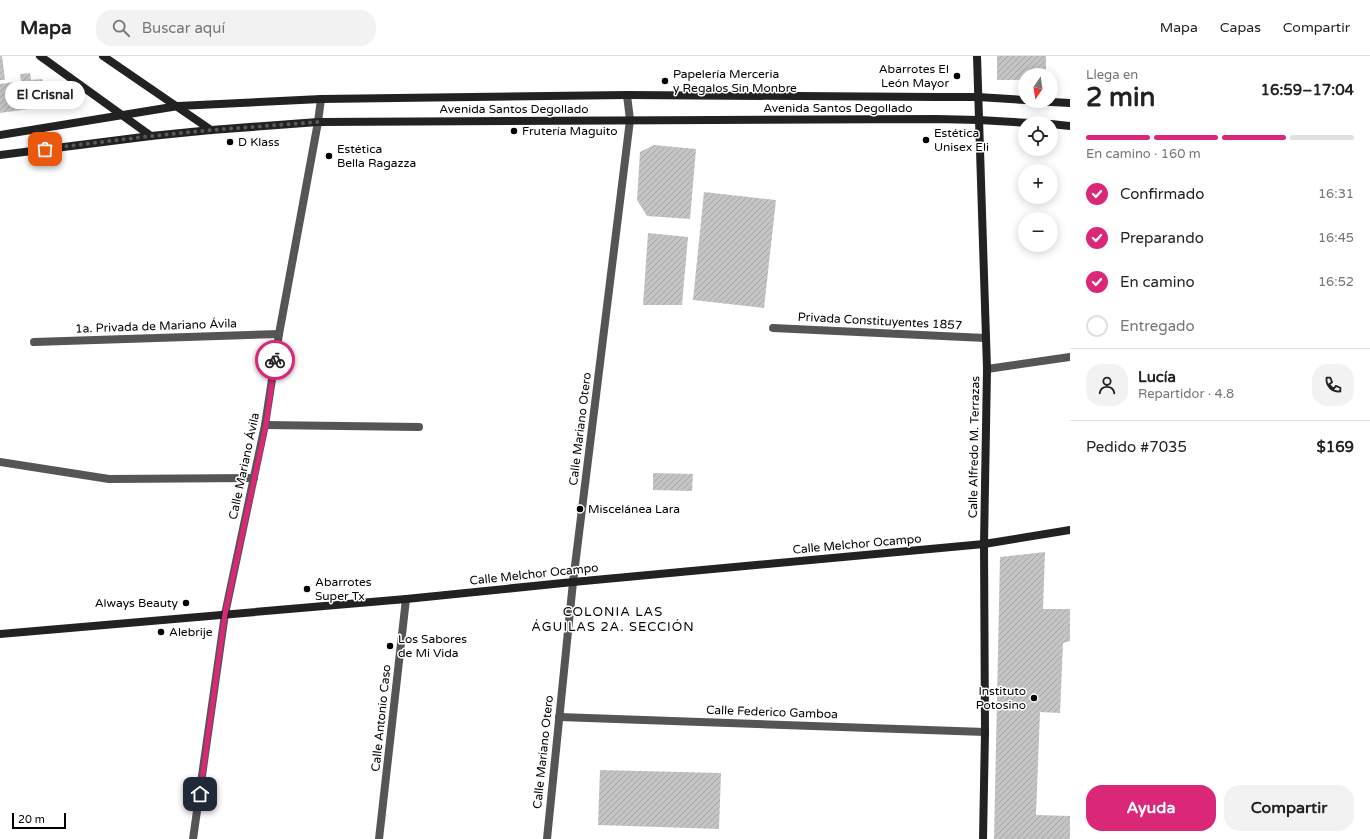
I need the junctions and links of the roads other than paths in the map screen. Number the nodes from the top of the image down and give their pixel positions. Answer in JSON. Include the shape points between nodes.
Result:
{"nodes":[{"id":1,"x":40,"y":56,"type":"edge"},
{"id":2,"x":103,"y":56,"type":"edge"},
{"id":3,"x":977,"y":56,"type":"edge"},
{"id":4,"x":627,"y":95,"type":"junction"},
{"id":5,"x":978,"y":97,"type":"junction"},
{"id":6,"x":321,"y":99,"type":"junction"},
{"id":7,"x":1018,"y":100,"type":"edge"},
{"id":8,"x":1058,"y":102,"type":"edge"},
{"id":9,"x":1070,"y":103,"type":"edge"},
{"id":10,"x":178,"y":106,"type":"junction"},
{"id":11,"x":123,"y":116,"type":"junction"},
{"id":12,"x":630,"y":120,"type":"junction"},
{"id":13,"x":979,"y":120,"type":"junction"},
{"id":14,"x":318,"y":122,"type":"junction"},
{"id":15,"x":1018,"y":122,"type":"edge"},
{"id":16,"x":1058,"y":125,"type":"edge"},
{"id":17,"x":1070,"y":126,"type":"edge"},
{"id":18,"x":212,"y":130,"type":"junction"},
{"id":19,"x":0,"y":135,"type":"edge"},
{"id":20,"x":151,"y":136,"type":"junction"},
{"id":21,"x":0,"y":155,"type":"edge"},
{"id":22,"x":773,"y":328,"type":"dead end"},
{"id":23,"x":279,"y":334,"type":"junction"},
{"id":24,"x":985,"y":338,"type":"junction"},
{"id":25,"x":34,"y":342,"type":"dead end"},
{"id":26,"x":1070,"y":357,"type":"edge"},
{"id":27,"x":987,"y":369,"type":"junction"},
{"id":28,"x":266,"y":425,"type":"junction"},
{"id":29,"x":419,"y":427,"type":"dead end"},
{"id":30,"x":0,"y":462,"type":"edge"},
{"id":31,"x":254,"y":478,"type":"junction"},
{"id":32,"x":1070,"y":530,"type":"edge"},
{"id":33,"x":984,"y":544,"type":"junction"},
{"id":34,"x":573,"y":582,"type":"junction"},
{"id":35,"x":406,"y":599,"type":"junction"},
{"id":36,"x":225,"y":614,"type":"junction"},
{"id":37,"x":0,"y":634,"type":"edge"},
{"id":38,"x":559,"y":716,"type":"junction"},
{"id":39,"x":985,"y":732,"type":"junction"},
{"id":40,"x":193,"y":839,"type":"edge"},
{"id":41,"x":379,"y":839,"type":"edge"},
{"id":42,"x":547,"y":839,"type":"edge"},
{"id":43,"x":983,"y":839,"type":"edge"}],
"edges":[{"from":1,"to":11,"type":"street"},
{"from":2,"to":10,"type":"street"},
{"from":3,"to":5,"type":"street","name":"Calle Alfredo M. Terrazas"},
{"from":4,"to":5,"type":"street","name":"Avenida Santos Degollado"},
{"from":4,"to":6,"type":"street","name":"Avenida Santos Degollado"},
{"from":4,"to":12,"type":"street","name":"Calle Mariano Otero"},
{"from":5,"to":7,"type":"street","name":"Avenida Santos Degollado"},
{"from":5,"to":13,"type":"street","name":"Calle Alfredo M. Terrazas"},
{"from":6,"to":10,"type":"street","name":"Avenida Santos Degollado"},
{"from":6,"to":14,"type":"street","name":"Calle Mariano Ávila"},
{"from":8,"to":9,"type":"street"},
{"from":10,"to":11,"type":"street","name":"Avenida Santos Degollado"},
{"from":10,"to":18,"type":"street"},
{"from":11,"to":19,"type":"street","name":"Avenida Santos Degollado"},
{"from":11,"to":20,"type":"street"},
{"from":12,"to":13,"type":"street","name":"Avenida Santos Degollado"},
{"from":12,"to":14,"type":"street","name":"Avenida Santos Degollado"},
{"from":12,"to":34,"type":"street","name":"Calle Mariano Otero"},
{"from":13,"to":15,"type":"street","name":"Avenida Santos Degollado"},
{"from":13,"to":24,"type":"street","name":"Calle Alfredo M. Terrazas"},
{"from":14,"to":18,"type":"street","name":"Avenida Santos Degollado"},
{"from":14,"to":23,"type":"street","name":"Calle Mariano Ávila"},
{"from":16,"to":17,"type":"street"},
{"from":18,"to":20,"type":"street","name":"Avenida Santos Degollado"},
{"from":20,"to":21,"type":"street","name":"Avenida Santos Degollado"},
{"from":22,"to":24,"type":"street","name":"Privada Constituyentes 1857"},
{"from":23,"to":25,"type":"street","name":"1a. Privada de Mariano Ávila"},
{"from":23,"to":28,"type":"street","name":"Calle Mariano Ávila"},
{"from":24,"to":27,"type":"street","name":"Calle Alfredo M. Terrazas"},
{"from":26,"to":27,"type":"street"},
{"from":27,"to":33,"type":"street","name":"Calle Alfredo M. Terrazas"},
{"from":28,"to":29,"type":"street"},
{"from":28,"to":31,"type":"street","name":"Calle Mariano Ávila"},
{"from":30,"to":31,"type":"street","via":[[109,479]]},
{"from":31,"to":36,"type":"street","name":"Calle Mariano Ávila"},
{"from":32,"to":33,"type":"street","name":"Calle Melchor Ocampo"},
{"from":33,"to":34,"type":"street","name":"Calle Melchor Ocampo"},
{"from":33,"to":39,"type":"street","name":"Calle Alfredo M. Terrazas"},
{"from":34,"to":35,"type":"street","name":"Calle Melchor Ocampo"},
{"from":34,"to":38,"type":"street","name":"Calle Mariano Otero"},
{"from":35,"to":36,"type":"street","name":"Calle Melchor Ocampo"},
{"from":35,"to":41,"type":"street","name":"Calle Antonio Caso"},
{"from":36,"to":37,"type":"street","name":"Calle Melchor Ocampo"},
{"from":36,"to":40,"type":"street","name":"Calle Mariano Ávila"},
{"from":38,"to":39,"type":"street","name":"Calle Federico Gamboa"},
{"from":38,"to":42,"type":"street","name":"Calle Mariano Otero"},
{"from":39,"to":43,"type":"street","name":"Calle Alfredo M. Terrazas"}]}
